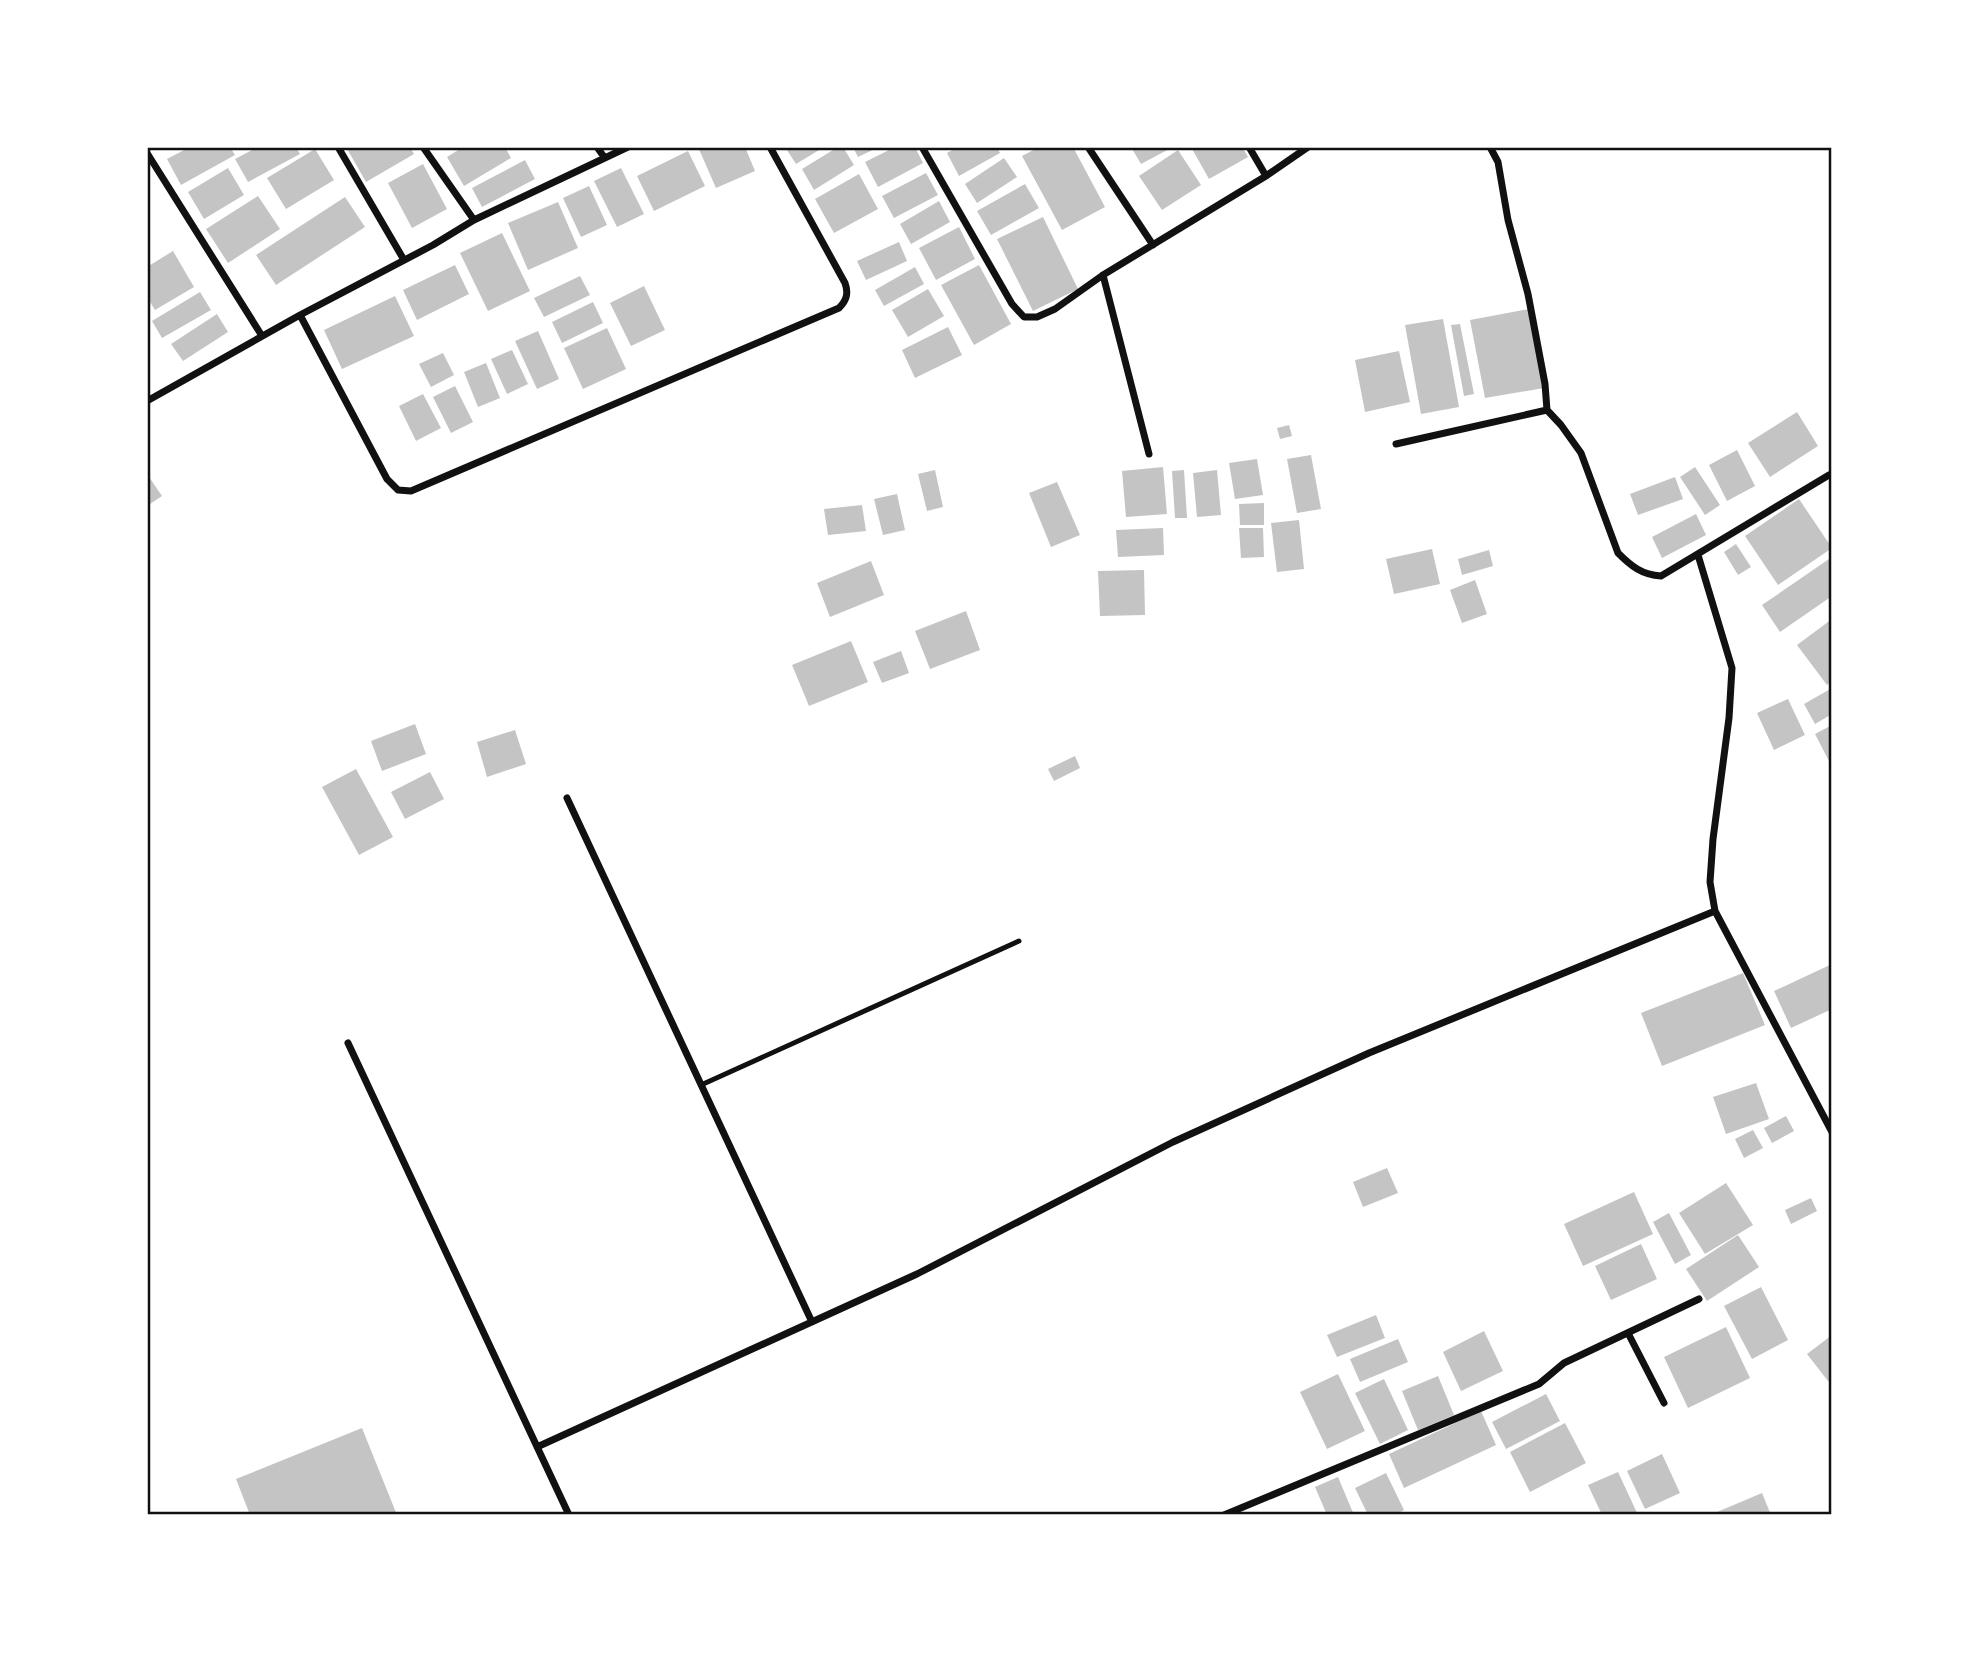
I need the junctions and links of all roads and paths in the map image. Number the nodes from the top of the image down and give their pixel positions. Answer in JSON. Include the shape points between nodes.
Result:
{"nodes":[{"id":1,"x":338,"y":147,"type":"edge"},
{"id":2,"x":423,"y":147,"type":"edge"},
{"id":3,"x":597,"y":147,"type":"edge"},
{"id":4,"x":628,"y":147,"type":"edge"},
{"id":5,"x":770,"y":147,"type":"edge"},
{"id":6,"x":922,"y":147,"type":"edge"},
{"id":7,"x":1088,"y":147,"type":"edge"},
{"id":8,"x":1249,"y":147,"type":"edge"},
{"id":9,"x":1308,"y":147,"type":"edge"},
{"id":10,"x":1490,"y":147,"type":"edge"},
{"id":11,"x":147,"y":152,"type":"edge"},
{"id":12,"x":604,"y":157,"type":"junction"},
{"id":13,"x":1266,"y":176,"type":"junction"},
{"id":14,"x":474,"y":220,"type":"junction"},
{"id":15,"x":1153,"y":246,"type":"junction"},
{"id":16,"x":404,"y":260,"type":"junction"},
{"id":17,"x":1103,"y":275,"type":"junction"},
{"id":18,"x":300,"y":315,"type":"junction"},
{"id":19,"x":262,"y":336,"type":"junction"},
{"id":20,"x":147,"y":401,"type":"edge"},
{"id":21,"x":1547,"y":410,"type":"junction"},
{"id":22,"x":1396,"y":444,"type":"dead end"},
{"id":23,"x":1149,"y":454,"type":"dead end"},
{"id":24,"x":1831,"y":476,"type":"edge"},
{"id":25,"x":1698,"y":555,"type":"junction"},
{"id":26,"x":567,"y":797,"type":"dead end"},
{"id":27,"x":1715,"y":911,"type":"junction"},
{"id":28,"x":1019,"y":941,"type":"dead end"},
{"id":29,"x":348,"y":1043,"type":"dead end"},
{"id":30,"x":701,"y":1085,"type":"junction"},
{"id":31,"x":1832,"y":1132,"type":"edge"},
{"id":32,"x":1699,"y":1299,"type":"dead end"},
{"id":33,"x":812,"y":1322,"type":"junction"},
{"id":34,"x":1629,"y":1335,"type":"junction"},
{"id":35,"x":1664,"y":1404,"type":"dead end"},
{"id":36,"x":537,"y":1447,"type":"junction"},
{"id":37,"x":569,"y":1515,"type":"edge"},
{"id":38,"x":1224,"y":1515,"type":"edge"}],
"edges":[{"from":1,"to":16,"type":"street"},
{"from":2,"to":14,"type":"street"},
{"from":3,"to":12,"type":"street"},
{"from":4,"to":12,"type":"street"},
{"from":5,"to":18,"type":"street","via":[[845,283],[844,303],[839,308],[411,491],[398,490],[387,479]]},
{"from":6,"to":17,"type":"street","via":[[1012,304],[1024,317],[1055,309]]},
{"from":7,"to":15,"type":"street"},
{"from":8,"to":13,"type":"street"},
{"from":9,"to":13,"type":"street"},
{"from":10,"to":21,"type":"street","via":[[1528,294]]},
{"from":11,"to":19,"type":"street"},
{"from":12,"to":14,"type":"street"},
{"from":13,"to":15,"type":"street"},
{"from":14,"to":16,"type":"street"},
{"from":15,"to":17,"type":"street"},
{"from":16,"to":18,"type":"street"},
{"from":17,"to":23,"type":"street"},
{"from":18,"to":19,"type":"street"},
{"from":19,"to":20,"type":"street"},
{"from":21,"to":22,"type":"street"},
{"from":21,"to":25,"type":"street","via":[[1581,453],[1618,553],[1628,563],[1661,576]]},
{"from":24,"to":25,"type":"street"},
{"from":25,"to":27,"type":"street","via":[[1732,668],[1710,882]]},
{"from":26,"to":30,"type":"street"},
{"from":27,"to":31,"type":"street"},
{"from":27,"to":33,"type":"street","via":[[1369,1053],[1210,1125],[917,1274]]},
{"from":28,"to":30,"type":"lane"},
{"from":29,"to":36,"type":"street"},
{"from":30,"to":33,"type":"street"},
{"from":32,"to":34,"type":"street"},
{"from":33,"to":36,"type":"street"},
{"from":34,"to":35,"type":"street"},
{"from":34,"to":38,"type":"street","via":[[1564,1363],[1539,1384]]},
{"from":36,"to":37,"type":"street"}]}
